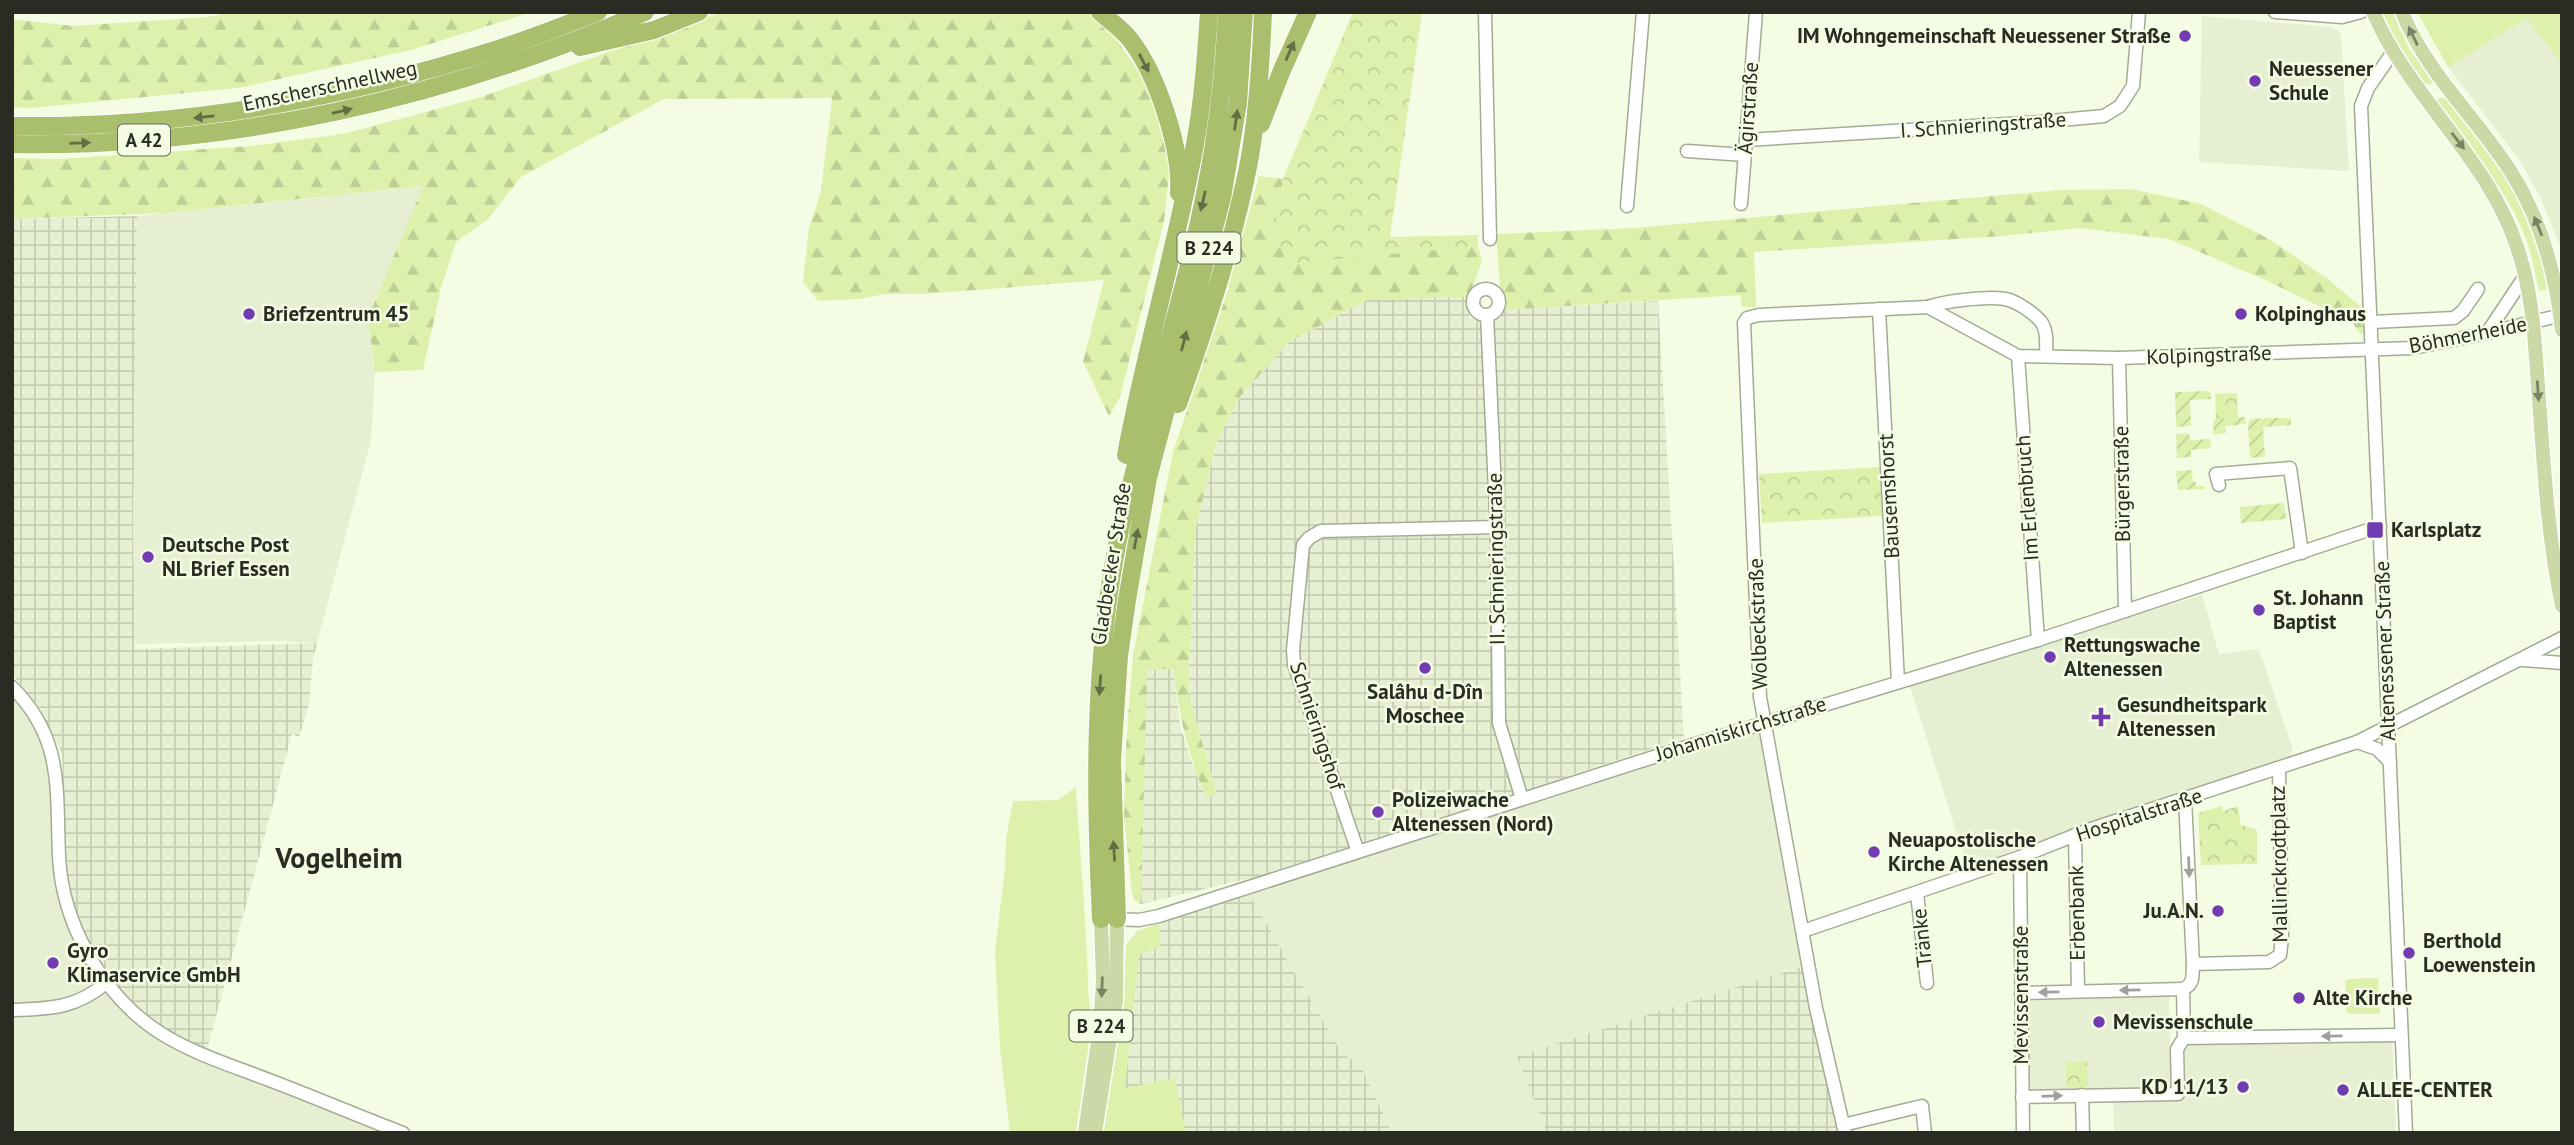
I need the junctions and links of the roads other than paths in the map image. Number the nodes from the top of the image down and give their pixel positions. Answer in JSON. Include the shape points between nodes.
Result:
{"nodes":[{"id":1,"x":562,"y":12,"type":"edge"},
{"id":2,"x":598,"y":12,"type":"edge"},
{"id":3,"x":645,"y":12,"type":"edge"},
{"id":4,"x":699,"y":12,"type":"edge"},
{"id":5,"x":1100,"y":12,"type":"edge"},
{"id":6,"x":1209,"y":12,"type":"edge"},
{"id":7,"x":1227,"y":12,"type":"edge"},
{"id":8,"x":1244,"y":12,"type":"edge"},
{"id":9,"x":1263,"y":12,"type":"edge"},
{"id":10,"x":1308,"y":12,"type":"edge"},
{"id":11,"x":1485,"y":12,"type":"edge"},
{"id":12,"x":1643,"y":12,"type":"edge"},
{"id":13,"x":1756,"y":12,"type":"edge"},
{"id":14,"x":2139,"y":12,"type":"edge"},
{"id":15,"x":2275,"y":12,"type":"edge"},
{"id":16,"x":2361,"y":12,"type":"edge"},
{"id":17,"x":2373,"y":12,"type":"edge"},
{"id":18,"x":2402,"y":12,"type":"edge"},
{"id":19,"x":2393,"y":52,"type":"junction"},
{"id":20,"x":506,"y":66,"type":"junction"},
{"id":21,"x":389,"y":81,"type":"junction"},
{"id":22,"x":2444,"y":85,"type":"junction"},
{"id":23,"x":2419,"y":91,"type":"junction"},
{"id":24,"x":12,"y":127,"type":"edge"},
{"id":25,"x":1746,"y":140,"type":"junction"},
{"id":26,"x":12,"y":144,"type":"edge"},
{"id":27,"x":1687,"y":151,"type":"dead end"},
{"id":28,"x":1745,"y":155,"type":"junction"},
{"id":29,"x":1249,"y":160,"type":"junction"},
{"id":30,"x":1741,"y":204,"type":"dead end"},
{"id":31,"x":1627,"y":206,"type":"dead end"},
{"id":32,"x":1490,"y":239,"type":"dead end"},
{"id":33,"x":1170,"y":259,"type":"junction"},
{"id":34,"x":2525,"y":276,"type":"junction"},
{"id":35,"x":2478,"y":289,"type":"dead end"},
{"id":36,"x":1927,"y":307,"type":"junction"},
{"id":37,"x":1879,"y":309,"type":"junction"},
{"id":38,"x":1487,"y":315,"type":"dead end"},
{"id":39,"x":2561,"y":320,"type":"edge"},
{"id":40,"x":2372,"y":322,"type":"junction"},
{"id":41,"x":2533,"y":323,"type":"junction"},
{"id":42,"x":2487,"y":333,"type":"junction"},
{"id":43,"x":2373,"y":349,"type":"junction"},
{"id":44,"x":2018,"y":356,"type":"junction"},
{"id":45,"x":2046,"y":356,"type":"junction"},
{"id":46,"x":2119,"y":358,"type":"junction"},
{"id":47,"x":1148,"y":478,"type":"junction"},
{"id":48,"x":2219,"y":485,"type":"dead end"},
{"id":49,"x":2380,"y":526,"type":"junction"},
{"id":50,"x":1497,"y":527,"type":"junction"},
{"id":51,"x":1118,"y":542,"type":"junction"},
{"id":52,"x":2302,"y":553,"type":"junction"},
{"id":53,"x":2562,"y":606,"type":"edge"},
{"id":54,"x":2125,"y":611,"type":"junction"},
{"id":55,"x":2562,"y":638,"type":"edge"},
{"id":56,"x":2038,"y":640,"type":"junction"},
{"id":57,"x":2522,"y":660,"type":"junction"},
{"id":58,"x":2562,"y":663,"type":"edge"},
{"id":59,"x":1898,"y":682,"type":"junction"},
{"id":60,"x":12,"y":687,"type":"edge"},
{"id":61,"x":1765,"y":722,"type":"junction"},
{"id":62,"x":2388,"y":728,"type":"junction"},
{"id":63,"x":2357,"y":742,"type":"junction"},
{"id":64,"x":2390,"y":762,"type":"junction"},
{"id":65,"x":2278,"y":769,"type":"junction"},
{"id":66,"x":1522,"y":799,"type":"junction"},
{"id":67,"x":2185,"y":799,"type":"junction"},
{"id":68,"x":2075,"y":835,"type":"junction"},
{"id":69,"x":1359,"y":852,"type":"junction"},
{"id":70,"x":2020,"y":857,"type":"junction"},
{"id":71,"x":1917,"y":893,"type":"junction"},
{"id":72,"x":1109,"y":919,"type":"junction"},
{"id":73,"x":1803,"y":932,"type":"junction"},
{"id":74,"x":2193,"y":964,"type":"junction"},
{"id":75,"x":107,"y":982,"type":"junction"},
{"id":76,"x":1927,"y":982,"type":"dead end"},
{"id":77,"x":2183,"y":989,"type":"junction"},
{"id":78,"x":2078,"y":991,"type":"junction"},
{"id":79,"x":2021,"y":993,"type":"junction"},
{"id":80,"x":12,"y":1010,"type":"edge"},
{"id":81,"x":2400,"y":1035,"type":"junction"},
{"id":82,"x":2184,"y":1038,"type":"junction"},
{"id":83,"x":2082,"y":1095,"type":"junction"},
{"id":84,"x":2022,"y":1097,"type":"junction"},
{"id":85,"x":1844,"y":1129,"type":"edge"},
{"id":86,"x":403,"y":1133,"type":"edge"},
{"id":87,"x":1085,"y":1133,"type":"edge"},
{"id":88,"x":1095,"y":1133,"type":"edge"},
{"id":89,"x":1924,"y":1133,"type":"edge"},
{"id":90,"x":2022,"y":1133,"type":"edge"},
{"id":91,"x":2083,"y":1133,"type":"edge"},
{"id":92,"x":2406,"y":1133,"type":"edge"}],
"edges":[{"from":1,"to":21,"type":"highway"},
{"from":2,"to":21,"type":"highway","name":"Emscherschnellweg","number":"A 42"},
{"from":3,"to":20,"type":"highway","name":"Emscherschnellweg","number":"A 42"},
{"from":4,"to":20,"type":"highway","via":[[653,30]]},
{"from":5,"to":33,"type":"highway","one_way":true,"via":[[1128,37],[1164,108],[1179,189]]},
{"from":6,"to":33,"type":"highway","via":[[1195,143]]},
{"from":7,"to":51,"type":"highway","name":"Gladbecker Straße","number":"B 224","one_way":true,"via":[[1220,102],[1205,195]]},
{"from":47,"to":8,"type":"highway","name":"Gladbecker Straße","number":"B 224","one_way":true,"via":[[1222,198],[1238,103]]},
{"from":9,"to":29,"type":"highway"},
{"from":29,"to":10,"type":"highway","one_way":true},
{"from":11,"to":32,"type":"street"},
{"from":12,"to":31,"type":"street"},
{"from":13,"to":25,"type":"street","name":"Ägirstraße"},
{"from":14,"to":25,"type":"street","name":"I. Schnieringstraße","via":[[2133,86],[2120,106],[2104,116]]},
{"from":15,"to":16,"type":"street","via":[[2342,17]]},
{"from":17,"to":19,"type":"main road"},
{"from":22,"to":18,"type":"main road","one_way":true,"via":[[2412,37]]},
{"from":19,"to":23,"type":"main road"},
{"from":19,"to":40,"type":"street","name":"Altenessener Straße","via":[[2361,106]]},
{"from":26,"to":20,"type":"highway","name":"Emscherschnellweg","number":"A 42","one_way":true,"via":[[147,140],[275,124],[393,99]]},
{"from":21,"to":24,"type":"highway","name":"Emscherschnellweg","number":"A 42","one_way":true,"via":[[209,117]]},
{"from":22,"to":23,"type":"main road"},
{"from":39,"to":22,"type":"main road","one_way":true,"via":[[2551,263],[2525,196]]},
{"from":23,"to":34,"type":"main road","one_way":true,"via":[[2494,194]]},
{"from":25,"to":28,"type":"street","name":"Ägirstraße"},
{"from":27,"to":28,"type":"street"},
{"from":28,"to":30,"type":"street","name":"Ägirstraße"},
{"from":29,"to":47,"type":"highway","via":[[1197,350]]},
{"from":33,"to":51,"type":"highway","via":[[1134,413]]},
{"from":34,"to":41,"type":"main road"},
{"from":34,"to":42,"type":"street"},
{"from":35,"to":40,"type":"street","via":[[2454,318]]},
{"from":36,"to":37,"type":"street"},
{"from":36,"to":44,"type":"street","name":"Kolpingstraße"},
{"from":36,"to":45,"type":"street","via":[[2005,299],[2019,304],[2042,324]]},
{"from":37,"to":59,"type":"street","name":"Bausemshorst"},
{"from":37,"to":61,"type":"street","name":"Wolbeckstraße","via":[[1759,315],[1747,318],[1744,324],[1760,697]]},
{"from":38,"to":50,"type":"street","name":"II. Schnieringstraße"},
{"from":39,"to":41,"type":"street","name":"Böhmerheide"},
{"from":40,"to":43,"type":"street","name":"Altenessener Straße"},
{"from":41,"to":42,"type":"street","name":"Böhmerheide"},
{"from":41,"to":53,"type":"main road","one_way":true,"via":[[2546,495]]},
{"from":42,"to":43,"type":"street","name":"Böhmerheide","via":[[2428,345]]},
{"from":43,"to":46,"type":"street","name":"Kolpingstraße"},
{"from":43,"to":49,"type":"street","name":"Altenessener Straße"},
{"from":44,"to":45,"type":"street","name":"Kolpingstraße"},
{"from":44,"to":56,"type":"street","name":"Im Erlenbruch"},
{"from":45,"to":46,"type":"street","name":"Kolpingstraße"},
{"from":46,"to":54,"type":"street","name":"Bürgerstraße"},
{"from":72,"to":47,"type":"highway","name":"Gladbecker Straße","number":"B 224","one_way":true,"via":[[1115,714],[1125,611]]},
{"from":48,"to":52,"type":"street","via":[[2216,474],[2290,468]]},
{"from":49,"to":52,"type":"street","name":"Johanniskirchstraße"},
{"from":49,"to":62,"type":"street","name":"Altenessener Straße"},
{"from":50,"to":66,"type":"street","name":"II. Schnieringstraße","via":[[1499,723]]},
{"from":50,"to":69,"type":"street","name":"Schnieringshof","via":[[1321,531],[1303,545],[1294,664]]},
{"from":51,"to":72,"type":"highway","name":"Gladbecker Straße","number":"B 224","one_way":true,"via":[[1102,655],[1098,725],[1097,827]]},
{"from":52,"to":54,"type":"street","name":"Johanniskirchstraße"},
{"from":54,"to":56,"type":"street","name":"Johanniskirchstraße"},
{"from":55,"to":57,"type":"street","name":"Hospitalstraße"},
{"from":56,"to":59,"type":"street","name":"Johanniskirchstraße"},
{"from":57,"to":58,"type":"street"},
{"from":57,"to":62,"type":"street","name":"Hospitalstraße"},
{"from":59,"to":61,"type":"street","name":"Johanniskirchstraße"},
{"from":60,"to":75,"type":"street","via":[[35,714],[52,751],[64,892],[80,938]]},
{"from":61,"to":66,"type":"street","name":"Johanniskirchstraße"},
{"from":61,"to":73,"type":"street","name":"Wolbeckstraße"},
{"from":62,"to":63,"type":"street","name":"Hospitalstraße"},
{"from":62,"to":64,"type":"street","name":"Altenessener Straße"},
{"from":63,"to":64,"type":"street","via":[[2377,748]]},
{"from":63,"to":65,"type":"street","name":"Hospitalstraße"},
{"from":64,"to":81,"type":"street","name":"Altenessener Straße"},
{"from":65,"to":67,"type":"street","name":"Hospitalstraße"},
{"from":65,"to":74,"type":"street","name":"Mallinckrodtplatz","via":[[2280,955],[2269,962]]},
{"from":66,"to":69,"type":"street","name":"Johanniskirchstraße"},
{"from":67,"to":68,"type":"street","name":"Hospitalstraße"},
{"from":67,"to":74,"type":"street","one_way":true},
{"from":68,"to":70,"type":"street","name":"Hospitalstraße"},
{"from":68,"to":78,"type":"street","name":"Erbenbank"},
{"from":69,"to":72,"type":"street","name":"Johanniskirchstraße","via":[[1159,916]]},
{"from":70,"to":71,"type":"street","name":"Hospitalstraße"},
{"from":70,"to":79,"type":"street","name":"Mevissenstraße"},
{"from":71,"to":73,"type":"street","name":"Hospitalstraße"},
{"from":71,"to":76,"type":"street","name":"Tränke"},
{"from":72,"to":87,"type":"main road","name":"Gladbecker Straße","number":"B 224","one_way":true,"via":[[1101,1028]]},
{"from":72,"to":88,"type":"main road","name":"Gladbecker Straße","number":"B 224","via":[[1116,1000]]},
{"from":73,"to":85,"type":"street","name":"Wolbeckstraße"},
{"from":74,"to":77,"type":"street","via":[[2192,982]]},
{"from":75,"to":80,"type":"street","via":[[85,999],[69,1004]]},
{"from":75,"to":86,"type":"street","via":[[135,1014],[174,1041]]},
{"from":77,"to":78,"type":"street","one_way":true},
{"from":77,"to":82,"type":"street"},
{"from":78,"to":79,"type":"street","one_way":true},
{"from":79,"to":84,"type":"street","name":"Mevissenstraße"},
{"from":81,"to":82,"type":"street","one_way":true},
{"from":81,"to":92,"type":"street","name":"Altenessener Straße"},
{"from":82,"to":83,"type":"street","via":[[2177,1049],[2178,1094]]},
{"from":84,"to":83,"type":"street","one_way":true},
{"from":83,"to":91,"type":"street"},
{"from":84,"to":90,"type":"street","name":"Mevissenstraße"},
{"from":85,"to":89,"type":"street","via":[[1922,1107]]}]}
